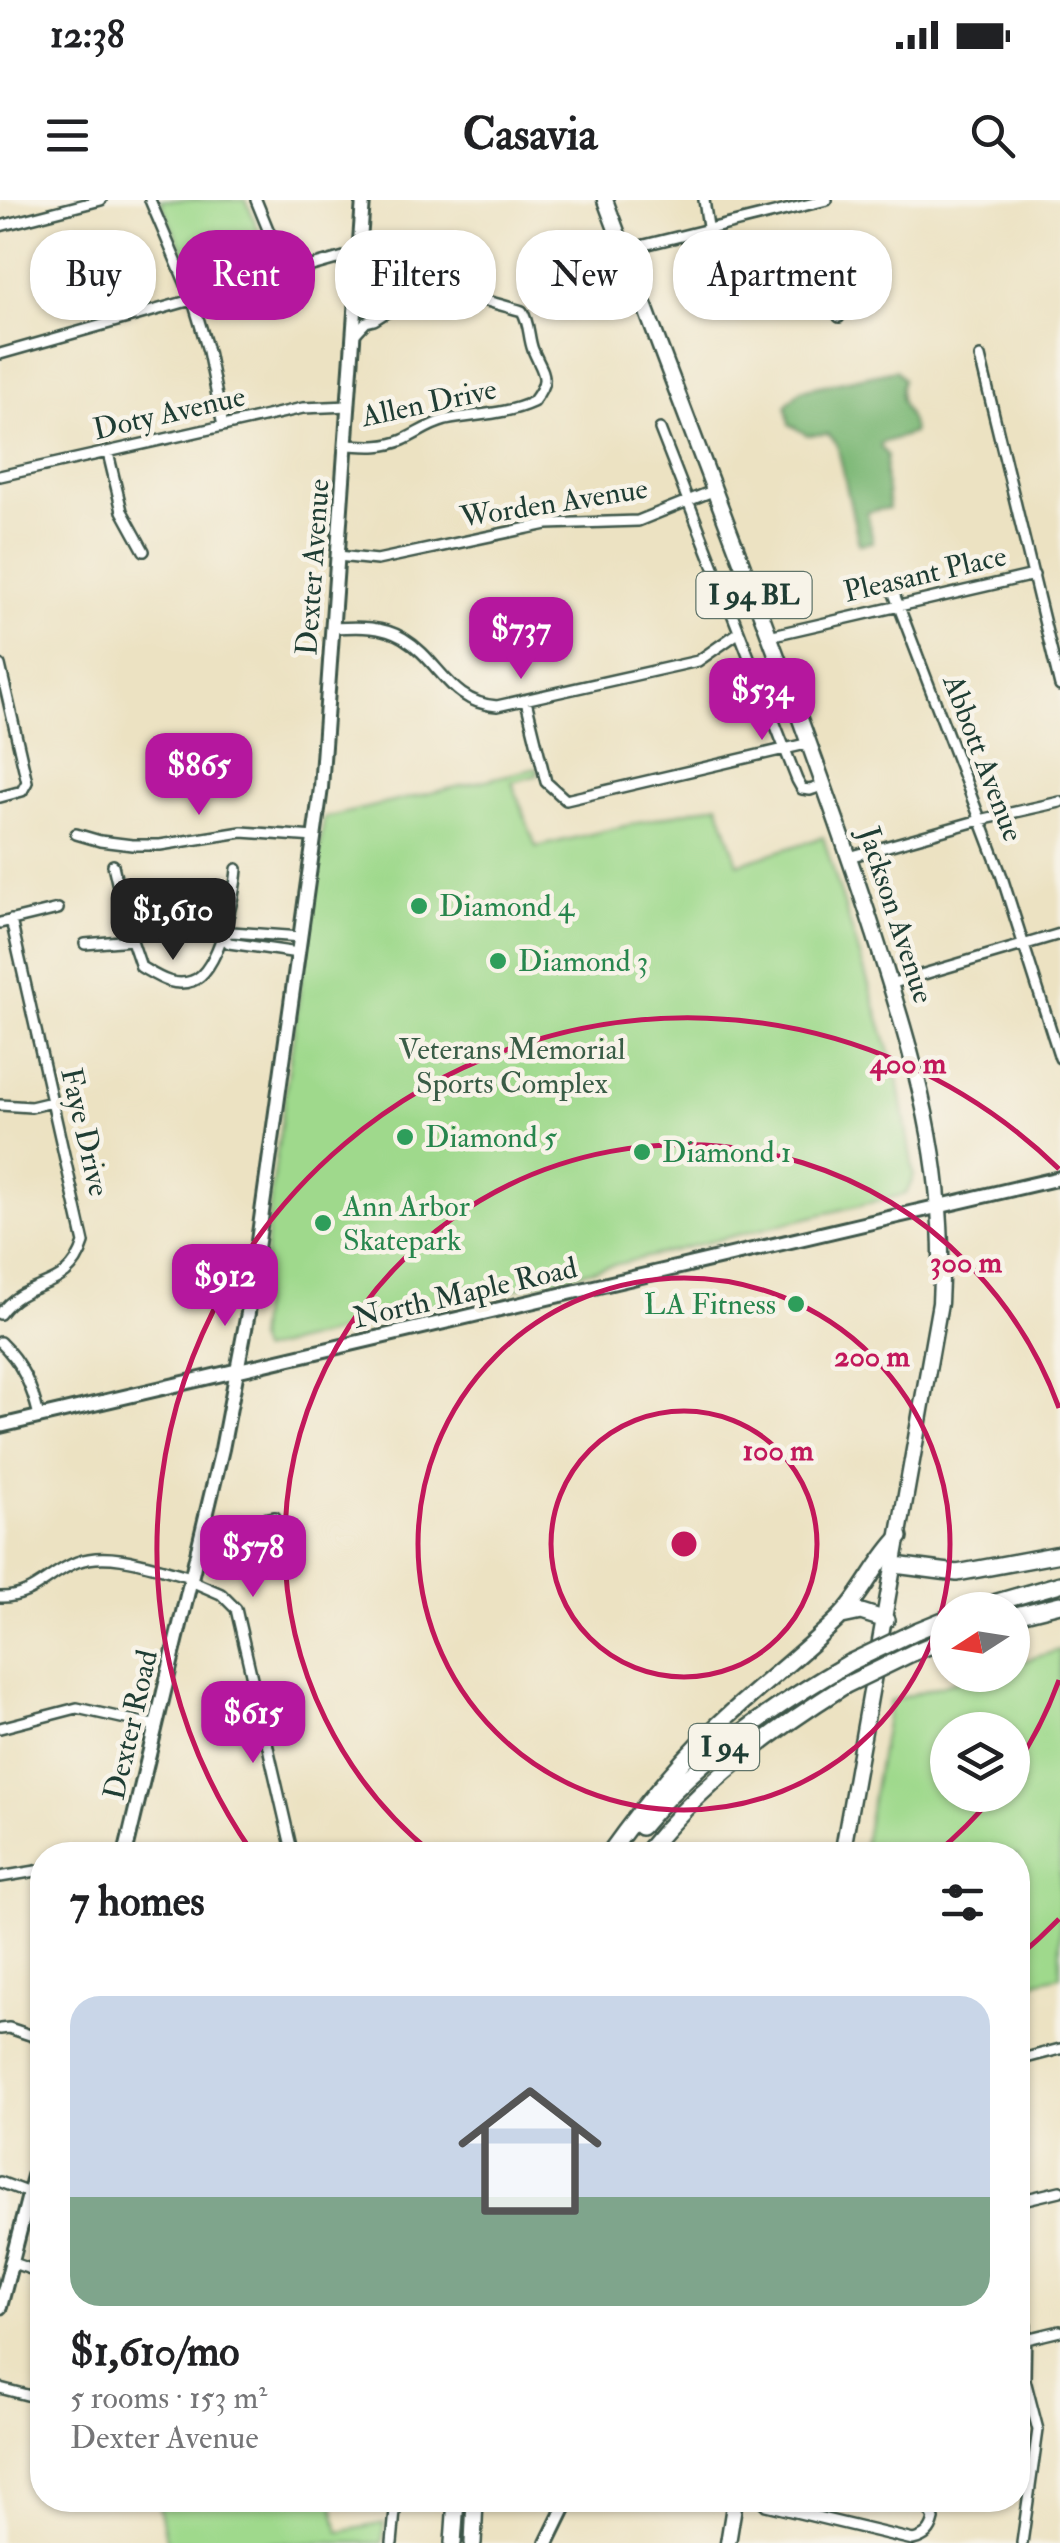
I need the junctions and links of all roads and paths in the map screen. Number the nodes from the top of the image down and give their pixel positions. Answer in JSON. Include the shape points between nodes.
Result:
{"nodes":[{"id":1,"x":101,"y":200,"type":"edge"},
{"id":2,"x":150,"y":200,"type":"edge"},
{"id":3,"x":256,"y":200,"type":"edge"},
{"id":4,"x":363,"y":200,"type":"edge"},
{"id":5,"x":605,"y":200,"type":"edge"},
{"id":6,"x":704,"y":200,"type":"edge"},
{"id":7,"x":827,"y":200,"type":"edge"},
{"id":8,"x":807,"y":202,"type":"edge"},
{"id":9,"x":0,"y":226,"type":"edge"},
{"id":10,"x":710,"y":226,"type":"junction"},
{"id":11,"x":268,"y":230,"type":"edge"},
{"id":12,"x":360,"y":230,"type":"edge"},
{"id":13,"x":616,"y":230,"type":"edge"},
{"id":14,"x":710,"y":230,"type":"edge"},
{"id":15,"x":653,"y":242,"type":"edge"},
{"id":16,"x":176,"y":261,"type":"edge"},
{"id":17,"x":176,"y":306,"type":"edge"},
{"id":18,"x":199,"y":320,"type":"edge"},
{"id":19,"x":355,"y":320,"type":"edge"},
{"id":20,"x":651,"y":320,"type":"edge"},
{"id":21,"x":354,"y":334,"type":"junction"},
{"id":22,"x":0,"y":354,"type":"edge"},
{"id":23,"x":980,"y":357,"type":"dead end"},
{"id":24,"x":349,"y":406,"type":"junction"},
{"id":25,"x":223,"y":426,"type":"junction"},
{"id":26,"x":660,"y":429,"type":"dead end"},
{"id":27,"x":347,"y":445,"type":"junction"},
{"id":28,"x":108,"y":453,"type":"junction"},
{"id":29,"x":0,"y":476,"type":"edge"},
{"id":30,"x":715,"y":490,"type":"junction"},
{"id":31,"x":690,"y":502,"type":"junction"},
{"id":32,"x":144,"y":551,"type":"dead end"},
{"id":33,"x":338,"y":556,"type":"junction"},
{"id":34,"x":1034,"y":575,"type":"junction"},
{"id":35,"x":893,"y":591,"type":"dead end"},
{"id":36,"x":897,"y":604,"type":"junction"},
{"id":37,"x":333,"y":628,"type":"junction"},
{"id":38,"x":738,"y":633,"type":"junction"},
{"id":39,"x":769,"y":636,"type":"junction"},
{"id":40,"x":0,"y":664,"type":"edge"},
{"id":41,"x":1060,"y":686,"type":"edge"},
{"id":42,"x":526,"y":701,"type":"junction"},
{"id":43,"x":810,"y":743,"type":"junction"},
{"id":44,"x":785,"y":750,"type":"junction"},
{"id":45,"x":825,"y":785,"type":"junction"},
{"id":46,"x":0,"y":796,"type":"edge"},
{"id":47,"x":1060,"y":802,"type":"edge"},
{"id":48,"x":980,"y":820,"type":"junction"},
{"id":49,"x":76,"y":834,"type":"dead end"},
{"id":50,"x":316,"y":837,"type":"junction"},
{"id":51,"x":849,"y":858,"type":"junction"},
{"id":52,"x":114,"y":865,"type":"dead end"},
{"id":53,"x":238,"y":869,"type":"dead end"},
{"id":54,"x":58,"y":909,"type":"dead end"},
{"id":55,"x":6,"y":922,"type":"edge"},
{"id":56,"x":1060,"y":934,"type":"edge"},
{"id":57,"x":221,"y":935,"type":"junction"},
{"id":58,"x":300,"y":936,"type":"junction"},
{"id":59,"x":132,"y":940,"type":"junction"},
{"id":60,"x":1024,"y":943,"type":"junction"},
{"id":61,"x":85,"y":944,"type":"dead end"},
{"id":62,"x":298,"y":953,"type":"junction"},
{"id":63,"x":890,"y":984,"type":"junction"},
{"id":64,"x":1060,"y":1058,"type":"edge"},
{"id":65,"x":52,"y":1102,"type":"junction"},
{"id":66,"x":0,"y":1105,"type":"edge"},
{"id":67,"x":1060,"y":1178,"type":"edge"},
{"id":68,"x":941,"y":1206,"type":"junction"},
{"id":69,"x":0,"y":1314,"type":"edge"},
{"id":70,"x":0,"y":1342,"type":"edge"},
{"id":71,"x":238,"y":1372,"type":"junction"},
{"id":72,"x":39,"y":1416,"type":"junction"},
{"id":73,"x":0,"y":1426,"type":"edge"},
{"id":74,"x":275,"y":1517,"type":"dead end"},
{"id":75,"x":205,"y":1519,"type":"junction"},
{"id":76,"x":900,"y":1538,"type":"junction"},
{"id":77,"x":1060,"y":1554,"type":"edge"},
{"id":78,"x":896,"y":1565,"type":"junction"},
{"id":79,"x":191,"y":1579,"type":"junction"},
{"id":80,"x":1060,"y":1584,"type":"edge"},
{"id":81,"x":1030,"y":1592,"type":"edge"},
{"id":82,"x":0,"y":1597,"type":"edge"},
{"id":83,"x":1060,"y":1604,"type":"edge"},
{"id":84,"x":1030,"y":1612,"type":"edge"},
{"id":85,"x":841,"y":1616,"type":"junction"},
{"id":86,"x":886,"y":1620,"type":"junction"},
{"id":87,"x":930,"y":1625,"type":"edge"},
{"id":88,"x":930,"y":1646,"type":"edge"},
{"id":89,"x":157,"y":1726,"type":"junction"},
{"id":90,"x":0,"y":1728,"type":"edge"},
{"id":91,"x":128,"y":1842,"type":"edge"},
{"id":92,"x":290,"y":1842,"type":"edge"},
{"id":93,"x":618,"y":1842,"type":"edge"},
{"id":94,"x":629,"y":1842,"type":"edge"},
{"id":95,"x":656,"y":1842,"type":"edge"},
{"id":96,"x":844,"y":1842,"type":"edge"},
{"id":97,"x":30,"y":1872,"type":"edge"},
{"id":98,"x":0,"y":1876,"type":"edge"},
{"id":99,"x":0,"y":2029,"type":"edge"},
{"id":100,"x":30,"y":2036,"type":"edge"},
{"id":101,"x":1060,"y":2050,"type":"edge"},
{"id":102,"x":1030,"y":2057,"type":"edge"},
{"id":103,"x":0,"y":2182,"type":"edge"},
{"id":104,"x":30,"y":2189,"type":"edge"},
{"id":105,"x":1060,"y":2192,"type":"edge"},
{"id":106,"x":29,"y":2193,"type":"junction"},
{"id":107,"x":1030,"y":2198,"type":"edge"},
{"id":108,"x":10,"y":2262,"type":"junction"},
{"id":109,"x":30,"y":2269,"type":"edge"},
{"id":110,"x":0,"y":2307,"type":"edge"},
{"id":111,"x":1060,"y":2331,"type":"edge"},
{"id":112,"x":1030,"y":2338,"type":"edge"},
{"id":113,"x":0,"y":2388,"type":"edge"},
{"id":114,"x":30,"y":2396,"type":"edge"},
{"id":115,"x":1030,"y":2399,"type":"edge"},
{"id":116,"x":1030,"y":2486,"type":"edge"},
{"id":117,"x":395,"y":2512,"type":"edge"},
{"id":118,"x":455,"y":2512,"type":"edge"},
{"id":119,"x":474,"y":2512,"type":"edge"},
{"id":120,"x":562,"y":2512,"type":"edge"},
{"id":121,"x":733,"y":2512,"type":"edge"},
{"id":122,"x":799,"y":2512,"type":"edge"},
{"id":123,"x":931,"y":2512,"type":"edge"},
{"id":124,"x":1026,"y":2512,"type":"edge"},
{"id":125,"x":392,"y":2543,"type":"edge"},
{"id":126,"x":454,"y":2543,"type":"edge"},
{"id":127,"x":473,"y":2543,"type":"edge"},
{"id":128,"x":547,"y":2543,"type":"edge"},
{"id":129,"x":728,"y":2543,"type":"edge"},
{"id":130,"x":1022,"y":2543,"type":"edge"}],
"edges":[{"from":1,"to":9,"type":"street"},
{"from":2,"to":16,"type":"street"},
{"from":3,"to":11,"type":"street"},
{"from":4,"to":12,"type":"main road","name":"Dexter Avenue"},
{"from":5,"to":13,"type":"main road","name":"Jackson Avenue","number":"I 94 BL"},
{"from":6,"to":10,"type":"street"},
{"from":7,"to":8,"type":"street"},
{"from":8,"to":10,"type":"street"},
{"from":10,"to":14,"type":"street"},
{"from":10,"to":15,"type":"street"},
{"from":17,"to":22,"type":"street"},
{"from":18,"to":25,"type":"street"},
{"from":19,"to":21,"type":"main road","name":"Dexter Avenue"},
{"from":20,"to":30,"type":"main road","name":"Jackson Avenue","number":"I 94 BL"},
{"from":21,"to":24,"type":"main road","name":"Dexter Avenue"},
{"from":21,"to":27,"type":"street","name":"Allen Drive","via":[[421,295],[457,293],[526,316],[544,378],[533,402],[502,413],[446,420],[378,446]]},
{"from":23,"to":34,"type":"street"},
{"from":24,"to":25,"type":"street","name":"Doty Avenue","via":[[303,408]]},
{"from":24,"to":27,"type":"main road","name":"Dexter Avenue"},
{"from":25,"to":28,"type":"street","name":"Doty Avenue"},
{"from":26,"to":31,"type":"street"},
{"from":27,"to":33,"type":"main road","name":"Dexter Avenue"},
{"from":28,"to":29,"type":"street","name":"Doty Avenue"},
{"from":28,"to":32,"type":"street","via":[[122,511]]},
{"from":30,"to":31,"type":"street","name":"Worden Avenue"},
{"from":30,"to":39,"type":"main road","name":"Jackson Avenue","number":"I 94 BL"},
{"from":31,"to":33,"type":"street","name":"Worden Avenue","via":[[638,521],[547,524],[377,560]]},
{"from":31,"to":38,"type":"street"},
{"from":33,"to":37,"type":"main road","name":"Dexter Avenue"},
{"from":34,"to":36,"type":"street","name":"Pleasant Place"},
{"from":34,"to":41,"type":"street"},
{"from":35,"to":36,"type":"street","name":"Abbott Avenue"},
{"from":36,"to":39,"type":"street","name":"Pleasant Place"},
{"from":36,"to":48,"type":"street","name":"Abbott Avenue"},
{"from":37,"to":42,"type":"street","via":[[402,637],[476,705]]},
{"from":37,"to":50,"type":"main road","name":"Dexter Avenue"},
{"from":38,"to":42,"type":"street","via":[[698,661]]},
{"from":38,"to":44,"type":"street"},
{"from":39,"to":43,"type":"main road","name":"Jackson Avenue","number":"I 94 BL"},
{"from":40,"to":46,"type":"street","via":[[27,782],[22,792]]},
{"from":42,"to":44,"type":"street","via":[[546,782],[566,800]]},
{"from":43,"to":44,"type":"street"},
{"from":43,"to":45,"type":"main road","name":"Jackson Avenue","number":"I 94 BL"},
{"from":44,"to":45,"type":"street","via":[[802,789]]},
{"from":45,"to":51,"type":"main road","name":"Jackson Avenue","number":"I 94 BL"},
{"from":47,"to":48,"type":"street"},
{"from":48,"to":51,"type":"street"},
{"from":48,"to":60,"type":"street","name":"Abbott Avenue"},
{"from":49,"to":50,"type":"street","via":[[132,846],[242,832]]},
{"from":50,"to":58,"type":"main road","name":"Dexter Avenue"},
{"from":51,"to":63,"type":"main road","name":"Jackson Avenue","number":"I 94 BL"},
{"from":52,"to":59,"type":"street"},
{"from":53,"to":57,"type":"street"},
{"from":54,"to":55,"type":"street"},
{"from":55,"to":65,"type":"street","name":"Faye Drive"},
{"from":56,"to":60,"type":"street"},
{"from":57,"to":58,"type":"street"},
{"from":57,"to":59,"type":"street","via":[[208,969],[193,982],[168,982],[141,967]]},
{"from":57,"to":62,"type":"street","via":[[229,943]]},
{"from":58,"to":62,"type":"main road","name":"Dexter Avenue"},
{"from":59,"to":61,"type":"street"},
{"from":60,"to":63,"type":"street"},
{"from":60,"to":64,"type":"street","name":"Abbott Avenue"},
{"from":62,"to":71,"type":"main road","name":"Dexter Avenue"},
{"from":63,"to":68,"type":"main road","name":"Jackson Avenue","number":"I 94 BL","via":[[922,1090]]},
{"from":65,"to":66,"type":"street"},
{"from":65,"to":69,"type":"street","name":"Faye Drive","via":[[84,1243],[62,1278],[20,1295]]},
{"from":67,"to":68,"type":"main road","name":"North Maple Road"},
{"from":68,"to":71,"type":"main road","name":"North Maple Road"},
{"from":68,"to":76,"type":"main road","name":"Jackson Avenue","number":"I 94 BL","via":[[940,1303]]},
{"from":70,"to":72,"type":"street","via":[[29,1380]]},
{"from":71,"to":72,"type":"main road","name":"North Maple Road"},
{"from":71,"to":75,"type":"main road","name":"Dexter Road"},
{"from":72,"to":73,"type":"main road","name":"North Maple Road"},
{"from":74,"to":75,"type":"street","via":[[229,1525]]},
{"from":75,"to":79,"type":"main road","name":"Dexter Road"},
{"from":76,"to":78,"type":"main road","name":"Jackson Avenue","number":"I 94 BL"},
{"from":76,"to":85,"type":"highway"},
{"from":77,"to":78,"type":"highway","via":[[957,1574]]},
{"from":78,"to":86,"type":"main road","name":"Jackson Avenue","number":"I 94 BL"},
{"from":79,"to":82,"type":"street","via":[[87,1558],[34,1590]]},
{"from":79,"to":89,"type":"main road","name":"Dexter Road"},
{"from":79,"to":92,"type":"street","via":[[236,1609]]},
{"from":80,"to":81,"type":"highway"},
{"from":83,"to":84,"type":"highway"},
{"from":85,"to":86,"type":"highway","via":[[861,1612]]},
{"from":85,"to":93,"type":"highway","via":[[718,1725]]},
{"from":86,"to":96,"type":"main road","name":"Jackson Avenue","number":"I 94 BL"},
{"from":87,"to":94,"type":"highway","number":"I 94","bridge":true,"via":[[849,1662],[782,1703],[717,1752]]},
{"from":88,"to":95,"type":"highway","number":"I 94","bridge":true,"via":[[795,1716],[717,1776]]},
{"from":89,"to":90,"type":"street","via":[[77,1708]]},
{"from":89,"to":91,"type":"main road","name":"Dexter Road"},
{"from":97,"to":98,"type":"street"},
{"from":99,"to":100,"type":"street"},
{"from":101,"to":102,"type":"street"},
{"from":103,"to":106,"type":"street"},
{"from":104,"to":106,"type":"main road"},
{"from":105,"to":107,"type":"street"},
{"from":106,"to":108,"type":"main road"},
{"from":108,"to":109,"type":"street"},
{"from":108,"to":110,"type":"main road"},
{"from":111,"to":112,"type":"street"},
{"from":113,"to":114,"type":"street"},
{"from":115,"to":116,"type":"street","via":[[1038,2430]]},
{"from":117,"to":125,"type":"street"},
{"from":118,"to":126,"type":"highway"},
{"from":119,"to":127,"type":"highway"},
{"from":120,"to":128,"type":"main road"},
{"from":121,"to":129,"type":"main road"},
{"from":122,"to":123,"type":"street","via":[[913,2540],[932,2526]]},
{"from":124,"to":130,"type":"street"}]}
